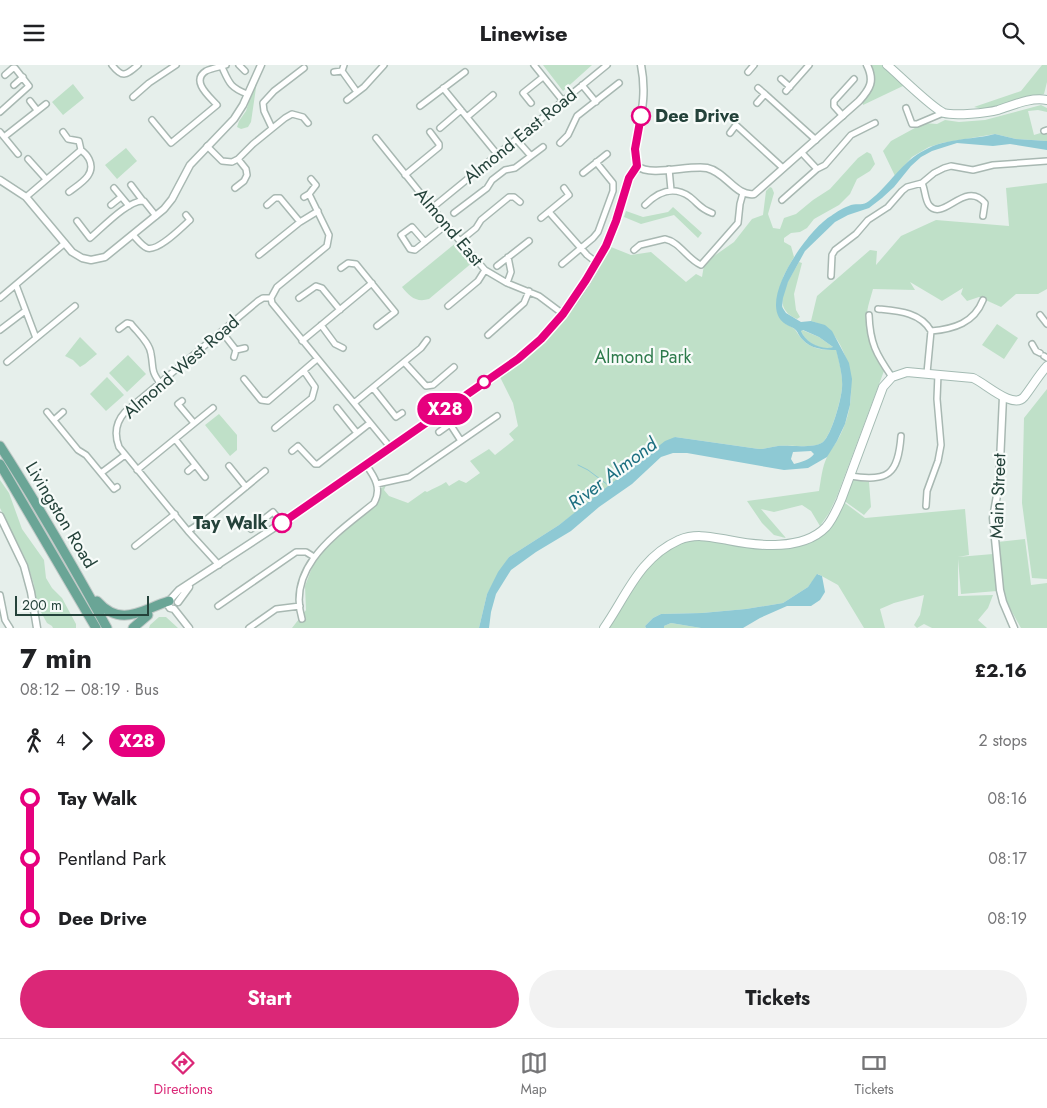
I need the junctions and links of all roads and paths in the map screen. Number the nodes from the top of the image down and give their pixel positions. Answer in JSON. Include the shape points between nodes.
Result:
{"nodes":[{"id":1,"x":112,"y":65,"type":"edge"},
{"id":2,"x":138,"y":65,"type":"edge"},
{"id":3,"x":176,"y":65,"type":"edge"},
{"id":4,"x":239,"y":65,"type":"edge"},
{"id":5,"x":260,"y":65,"type":"edge"},
{"id":6,"x":344,"y":65,"type":"edge"},
{"id":7,"x":384,"y":65,"type":"edge"},
{"id":8,"x":534,"y":65,"type":"edge"},
{"id":9,"x":607,"y":65,"type":"edge"},
{"id":10,"x":641,"y":65,"type":"edge"},
{"id":11,"x":809,"y":65,"type":"edge"},
{"id":12,"x":867,"y":65,"type":"edge"},
{"id":13,"x":888,"y":65,"type":"edge"},
{"id":14,"x":223,"y":66,"type":"edge"},
{"id":15,"x":752,"y":66,"type":"edge"},
{"id":16,"x":304,"y":67,"type":"dead end"},
{"id":17,"x":244,"y":71,"type":"dead end"},
{"id":18,"x":342,"y":71,"type":"junction"},
{"id":19,"x":334,"y":72,"type":"dead end"},
{"id":20,"x":465,"y":72,"type":"dead end"},
{"id":21,"x":748,"y":72,"type":"dead end"},
{"id":22,"x":5,"y":75,"type":"dead end"},
{"id":23,"x":23,"y":77,"type":"junction"},
{"id":24,"x":543,"y":77,"type":"junction"},
{"id":25,"x":781,"y":79,"type":"dead end"},
{"id":26,"x":619,"y":83,"type":"dead end"},
{"id":27,"x":852,"y":83,"type":"dead end"},
{"id":28,"x":14,"y":85,"type":"dead end"},
{"id":29,"x":582,"y":85,"type":"junction"},
{"id":30,"x":443,"y":88,"type":"junction"},
{"id":31,"x":758,"y":88,"type":"dead end"},
{"id":32,"x":357,"y":92,"type":"junction"},
{"id":33,"x":765,"y":94,"type":"junction"},
{"id":34,"x":247,"y":95,"type":"junction"},
{"id":35,"x":493,"y":95,"type":"dead end"},
{"id":36,"x":133,"y":97,"type":"dead end"},
{"id":37,"x":223,"y":99,"type":"dead end"},
{"id":38,"x":347,"y":100,"type":"dead end"},
{"id":39,"x":1047,"y":100,"type":"edge"},
{"id":40,"x":30,"y":101,"type":"dead end"},
{"id":41,"x":563,"y":101,"type":"junction"},
{"id":42,"x":596,"y":102,"type":"junction"},
{"id":43,"x":531,"y":103,"type":"dead end"},
{"id":44,"x":758,"y":103,"type":"dead end"},
{"id":45,"x":46,"y":104,"type":"dead end"},
{"id":46,"x":217,"y":105,"type":"junction"},
{"id":47,"x":420,"y":107,"type":"dead end"},
{"id":48,"x":906,"y":108,"type":"dead end"},
{"id":49,"x":461,"y":110,"type":"junction"},
{"id":50,"x":37,"y":111,"type":"junction"},
{"id":51,"x":0,"y":112,"type":"edge"},
{"id":52,"x":943,"y":113,"type":"junction"},
{"id":53,"x":843,"y":116,"type":"junction"},
{"id":54,"x":467,"y":117,"type":"junction"},
{"id":55,"x":152,"y":121,"type":"dead end"},
{"id":56,"x":308,"y":123,"type":"dead end"},
{"id":57,"x":875,"y":123,"type":"dead end"},
{"id":58,"x":440,"y":128,"type":"dead end"},
{"id":59,"x":272,"y":129,"type":"junction"},
{"id":60,"x":0,"y":132,"type":"edge"},
{"id":61,"x":63,"y":132,"type":"dead end"},
{"id":62,"x":430,"y":132,"type":"dead end"},
{"id":63,"x":730,"y":133,"type":"dead end"},
{"id":64,"x":4,"y":137,"type":"junction"},
{"id":65,"x":376,"y":138,"type":"dead end"},
{"id":66,"x":516,"y":139,"type":"junction"},
{"id":67,"x":816,"y":140,"type":"junction"},
{"id":68,"x":560,"y":143,"type":"dead end"},
{"id":69,"x":207,"y":146,"type":"junction"},
{"id":70,"x":12,"y":147,"type":"junction"},
{"id":71,"x":544,"y":147,"type":"dead end"},
{"id":72,"x":6,"y":151,"type":"dead end"},
{"id":73,"x":81,"y":151,"type":"junction"},
{"id":74,"x":802,"y":153,"type":"junction"},
{"id":75,"x":18,"y":154,"type":"dead end"},
{"id":76,"x":607,"y":154,"type":"dead end"},
{"id":77,"x":497,"y":155,"type":"junction"},
{"id":78,"x":531,"y":156,"type":"junction"},
{"id":79,"x":28,"y":159,"type":"dead end"},
{"id":80,"x":238,"y":159,"type":"junction"},
{"id":81,"x":1047,"y":161,"type":"edge"},
{"id":82,"x":596,"y":163,"type":"junction"},
{"id":83,"x":637,"y":166,"type":"junction"},
{"id":84,"x":783,"y":168,"type":"junction"},
{"id":85,"x":669,"y":169,"type":"junction"},
{"id":86,"x":817,"y":169,"type":"junction"},
{"id":87,"x":583,"y":173,"type":"dead end"},
{"id":88,"x":405,"y":175,"type":"junction"},
{"id":89,"x":46,"y":179,"type":"junction"},
{"id":90,"x":311,"y":179,"type":"dead end"},
{"id":91,"x":0,"y":180,"type":"edge"},
{"id":92,"x":922,"y":183,"type":"junction"},
{"id":93,"x":131,"y":185,"type":"dead end"},
{"id":94,"x":114,"y":188,"type":"dead end"},
{"id":95,"x":235,"y":188,"type":"dead end"},
{"id":96,"x":564,"y":188,"type":"dead end"},
{"id":97,"x":671,"y":190,"type":"junction"},
{"id":98,"x":69,"y":192,"type":"dead end"},
{"id":99,"x":743,"y":193,"type":"junction"},
{"id":100,"x":26,"y":197,"type":"junction"},
{"id":101,"x":121,"y":197,"type":"junction"},
{"id":102,"x":782,"y":200,"type":"dead end"},
{"id":103,"x":144,"y":201,"type":"junction"},
{"id":104,"x":520,"y":202,"type":"dead end"},
{"id":105,"x":111,"y":205,"type":"dead end"},
{"id":106,"x":129,"y":205,"type":"junction"},
{"id":107,"x":267,"y":205,"type":"dead end"},
{"id":108,"x":645,"y":205,"type":"dead end"},
{"id":109,"x":432,"y":208,"type":"junction"},
{"id":110,"x":710,"y":210,"type":"dead end"},
{"id":111,"x":318,"y":211,"type":"junction"},
{"id":112,"x":549,"y":212,"type":"junction"},
{"id":113,"x":454,"y":213,"type":"dead end"},
{"id":114,"x":186,"y":215,"type":"dead end"},
{"id":115,"x":156,"y":216,"type":"junction"},
{"id":116,"x":983,"y":217,"type":"dead end"},
{"id":117,"x":541,"y":218,"type":"dead end"},
{"id":118,"x":76,"y":221,"type":"dead end"},
{"id":119,"x":300,"y":222,"type":"junction"},
{"id":120,"x":446,"y":225,"type":"junction"},
{"id":121,"x":133,"y":235,"type":"junction"},
{"id":122,"x":637,"y":239,"type":"dead end"},
{"id":123,"x":460,"y":241,"type":"junction"},
{"id":124,"x":528,"y":241,"type":"dead end"},
{"id":125,"x":425,"y":242,"type":"junction"},
{"id":126,"x":65,"y":243,"type":"junction"},
{"id":127,"x":640,"y":245,"type":"junction"},
{"id":128,"x":580,"y":248,"type":"junction"},
{"id":129,"x":634,"y":250,"type":"dead end"},
{"id":130,"x":259,"y":255,"type":"dead end"},
{"id":131,"x":508,"y":257,"type":"junction"},
{"id":132,"x":597,"y":263,"type":"junction"},
{"id":133,"x":562,"y":264,"type":"dead end"},
{"id":134,"x":497,"y":266,"type":"dead end"},
{"id":135,"x":341,"y":268,"type":"dead end"},
{"id":136,"x":485,"y":269,"type":"junction"},
{"id":137,"x":831,"y":277,"type":"dead end"},
{"id":138,"x":372,"y":283,"type":"junction"},
{"id":139,"x":507,"y":283,"type":"junction"},
{"id":140,"x":16,"y":285,"type":"junction"},
{"id":141,"x":529,"y":291,"type":"junction"},
{"id":142,"x":0,"y":297,"type":"edge"},
{"id":143,"x":270,"y":298,"type":"junction"},
{"id":144,"x":299,"y":298,"type":"dead end"},
{"id":145,"x":975,"y":302,"type":"dead end"},
{"id":146,"x":75,"y":306,"type":"dead end"},
{"id":147,"x":448,"y":306,"type":"dead end"},
{"id":148,"x":878,"y":309,"type":"dead end"},
{"id":149,"x":340,"y":310,"type":"junction"},
{"id":150,"x":25,"y":311,"type":"junction"},
{"id":151,"x":563,"y":314,"type":"junction"},
{"id":152,"x":869,"y":315,"type":"dead end"},
{"id":153,"x":1040,"y":315,"type":"dead end"},
{"id":154,"x":1047,"y":324,"type":"edge"},
{"id":155,"x":321,"y":325,"type":"junction"},
{"id":156,"x":378,"y":327,"type":"dead end"},
{"id":157,"x":119,"y":329,"type":"dead end"},
{"id":158,"x":0,"y":330,"type":"edge"},
{"id":159,"x":930,"y":331,"type":"junction"},
{"id":160,"x":222,"y":333,"type":"junction"},
{"id":161,"x":488,"y":335,"type":"dead end"},
{"id":162,"x":36,"y":338,"type":"junction"},
{"id":163,"x":427,"y":340,"type":"dead end"},
{"id":164,"x":302,"y":341,"type":"junction"},
{"id":165,"x":1032,"y":344,"type":"dead end"},
{"id":166,"x":244,"y":348,"type":"dead end"},
{"id":167,"x":344,"y":348,"type":"dead end"},
{"id":168,"x":236,"y":349,"type":"junction"},
{"id":169,"x":1044,"y":356,"type":"edge"},
{"id":170,"x":234,"y":357,"type":"dead end"},
{"id":171,"x":317,"y":359,"type":"junction"},
{"id":172,"x":7,"y":361,"type":"dead end"},
{"id":173,"x":404,"y":362,"type":"junction"},
{"id":174,"x":1047,"y":366,"type":"edge"},
{"id":175,"x":454,"y":367,"type":"dead end"},
{"id":176,"x":304,"y":371,"type":"junction"},
{"id":177,"x":927,"y":373,"type":"junction"},
{"id":178,"x":938,"y":374,"type":"junction"},
{"id":179,"x":892,"y":377,"type":"junction"},
{"id":180,"x":244,"y":379,"type":"dead end"},
{"id":181,"x":160,"y":383,"type":"junction"},
{"id":182,"x":373,"y":388,"type":"junction"},
{"id":183,"x":1003,"y":397,"type":"junction"},
{"id":184,"x":182,"y":401,"type":"dead end"},
{"id":185,"x":354,"y":403,"type":"junction"},
{"id":186,"x":213,"y":408,"type":"dead end"},
{"id":187,"x":337,"y":408,"type":"dead end"},
{"id":188,"x":47,"y":412,"type":"dead end"},
{"id":189,"x":63,"y":412,"type":"dead end"},
{"id":190,"x":402,"y":413,"type":"dead end"},
{"id":191,"x":497,"y":416,"type":"dead end"},
{"id":192,"x":460,"y":417,"type":"dead end"},
{"id":193,"x":54,"y":420,"type":"junction"},
{"id":194,"x":194,"y":423,"type":"junction"},
{"id":195,"x":370,"y":423,"type":"junction"},
{"id":196,"x":450,"y":424,"type":"junction"},
{"id":197,"x":275,"y":428,"type":"dead end"},
{"id":198,"x":439,"y":432,"type":"dead end"},
{"id":199,"x":358,"y":433,"type":"junction"},
{"id":200,"x":175,"y":439,"type":"junction"},
{"id":201,"x":899,"y":439,"type":"dead end"},
{"id":202,"x":461,"y":441,"type":"junction"},
{"id":203,"x":0,"y":446,"type":"edge"},
{"id":204,"x":390,"y":447,"type":"junction"},
{"id":205,"x":292,"y":451,"type":"dead end"},
{"id":206,"x":125,"y":455,"type":"junction"},
{"id":207,"x":0,"y":464,"type":"edge"},
{"id":208,"x":195,"y":465,"type":"junction"},
{"id":209,"x":229,"y":465,"type":"dead end"},
{"id":210,"x":366,"y":465,"type":"junction"},
{"id":211,"x":137,"y":470,"type":"junction"},
{"id":212,"x":188,"y":471,"type":"dead end"},
{"id":213,"x":265,"y":471,"type":"dead end"},
{"id":214,"x":101,"y":473,"type":"junction"},
{"id":215,"x":850,"y":476,"type":"junction"},
{"id":216,"x":205,"y":477,"type":"dead end"},
{"id":217,"x":377,"y":484,"type":"junction"},
{"id":218,"x":118,"y":487,"type":"dead end"},
{"id":219,"x":246,"y":487,"type":"junction"},
{"id":220,"x":926,"y":506,"type":"dead end"},
{"id":221,"x":175,"y":514,"type":"junction"},
{"id":222,"x":0,"y":516,"type":"edge"},
{"id":223,"x":282,"y":523,"type":"junction"},
{"id":224,"x":251,"y":529,"type":"dead end"},
{"id":225,"x":188,"y":531,"type":"junction"},
{"id":226,"x":135,"y":546,"type":"dead end"},
{"id":227,"x":314,"y":557,"type":"junction"},
{"id":228,"x":219,"y":565,"type":"junction"},
{"id":229,"x":78,"y":575,"type":"junction"},
{"id":230,"x":0,"y":595,"type":"edge"},
{"id":231,"x":173,"y":604,"type":"junction"},
{"id":232,"x":300,"y":605,"type":"junction"},
{"id":233,"x":218,"y":606,"type":"dead end"},
{"id":234,"x":302,"y":619,"type":"dead end"},
{"id":235,"x":1013,"y":625,"type":"edge"},
{"id":236,"x":10,"y":628,"type":"edge"},
{"id":237,"x":35,"y":628,"type":"edge"},
{"id":238,"x":90,"y":628,"type":"edge"},
{"id":239,"x":107,"y":628,"type":"edge"},
{"id":240,"x":133,"y":628,"type":"edge"},
{"id":241,"x":189,"y":628,"type":"edge"},
{"id":242,"x":249,"y":628,"type":"edge"},
{"id":243,"x":604,"y":628,"type":"edge"}],
"edges":[{"from":1,"to":2,"type":"street","via":[[123,75]]},
{"from":3,"to":36,"type":"street"},
{"from":4,"to":17,"type":"street"},
{"from":5,"to":34,"type":"street"},
{"from":6,"to":18,"type":"street"},
{"from":7,"to":32,"type":"street"},
{"from":8,"to":24,"type":"street"},
{"from":9,"to":29,"type":"street","name":"Almond East Road"},
{"from":10,"to":83,"type":"street","via":[[645,91],[635,149]]},
{"from":11,"to":25,"type":"street","via":[[788,89]]},
{"from":12,"to":53,"type":"street","via":[[871,73],[869,90]]},
{"from":13,"to":52,"type":"main road"},
{"from":14,"to":34,"type":"street","via":[[228,83]]},
{"from":14,"to":46,"type":"street","via":[[204,73],[200,81]]},
{"from":15,"to":21,"type":"street"},
{"from":16,"to":59,"type":"street","via":[[263,103]]},
{"from":18,"to":19,"type":"street"},
{"from":18,"to":32,"type":"street"},
{"from":20,"to":30,"type":"street"},
{"from":22,"to":23,"type":"street","via":[[15,68]]},
{"from":23,"to":28,"type":"street"},
{"from":23,"to":51,"type":"street","via":[[28,83],[27,89]]},
{"from":24,"to":41,"type":"street"},
{"from":24,"to":43,"type":"street","via":[[523,93]]},
{"from":26,"to":42,"type":"street"},
{"from":27,"to":53,"type":"street","via":[[834,101],[834,106]]},
{"from":29,"to":41,"type":"street","name":"Almond East Road"},
{"from":29,"to":42,"type":"street"},
{"from":30,"to":47,"type":"street"},
{"from":30,"to":49,"type":"street"},
{"from":31,"to":33,"type":"street"},
{"from":32,"to":38,"type":"street"},
{"from":33,"to":44,"type":"street"},
{"from":33,"to":67,"type":"street"},
{"from":34,"to":69,"type":"street","via":[[234,119]]},
{"from":35,"to":54,"type":"street"},
{"from":37,"to":46,"type":"street"},
{"from":39,"to":52,"type":"main road","via":[[1028,100],[994,111]]},
{"from":40,"to":50,"type":"street"},
{"from":41,"to":66,"type":"street","name":"Almond East Road"},
{"from":42,"to":68,"type":"street","via":[[577,117]]},
{"from":45,"to":50,"type":"street"},
{"from":46,"to":55,"type":"street","via":[[171,143]]},
{"from":48,"to":52,"type":"street","via":[[912,124]]},
{"from":49,"to":54,"type":"street"},
{"from":49,"to":58,"type":"street"},
{"from":50,"to":64,"type":"street"},
{"from":53,"to":67,"type":"street"},
{"from":54,"to":77,"type":"street"},
{"from":56,"to":59,"type":"street","via":[[303,117],[292,114]]},
{"from":57,"to":86,"type":"street","via":[[851,135]]},
{"from":59,"to":80,"type":"street"},
{"from":60,"to":64,"type":"street"},
{"from":61,"to":73,"type":"street","via":[[68,139],[79,141]]},
{"from":62,"to":88,"type":"street","via":[[439,147]]},
{"from":63,"to":84,"type":"street","via":[[734,124]]},
{"from":64,"to":70,"type":"street"},
{"from":65,"to":88,"type":"street","name":"Almond East"},
{"from":66,"to":77,"type":"street","name":"Almond East Road"},
{"from":66,"to":78,"type":"street"},
{"from":67,"to":74,"type":"street"},
{"from":69,"to":80,"type":"street","via":[[222,161]]},
{"from":69,"to":115,"type":"street","via":[[186,170],[169,203]]},
{"from":70,"to":72,"type":"street"},
{"from":70,"to":75,"type":"street"},
{"from":71,"to":78,"type":"street"},
{"from":73,"to":89,"type":"street"},
{"from":73,"to":98,"type":"street","via":[[91,164],[89,176]]},
{"from":74,"to":84,"type":"street"},
{"from":74,"to":86,"type":"street"},
{"from":76,"to":82,"type":"street"},
{"from":77,"to":109,"type":"street","name":"Almond East Road"},
{"from":78,"to":113,"type":"street","via":[[516,168],[505,170]]},
{"from":79,"to":89,"type":"street"},
{"from":80,"to":95,"type":"street","via":[[247,175]]},
{"from":81,"to":92,"type":"street","via":[[993,165],[973,170],[951,166],[934,173]]},
{"from":82,"to":87,"type":"street"},
{"from":82,"to":128,"type":"street","via":[[613,183],[613,191],[598,232]]},
{"from":83,"to":85,"type":"street","via":[[650,171]]},
{"from":83,"to":132,"type":"street","via":[[629,178],[616,221]]},
{"from":84,"to":99,"type":"street","via":[[757,192]]},
{"from":85,"to":97,"type":"street"},
{"from":85,"to":99,"type":"street","via":[[710,169]]},
{"from":86,"to":102,"type":"street"},
{"from":88,"to":109,"type":"street","name":"Almond East"},
{"from":89,"to":100,"type":"street"},
{"from":90,"to":111,"type":"street","name":"Almond West Road","via":[[316,185],[306,195]]},
{"from":91,"to":100,"type":"street"},
{"from":92,"to":116,"type":"street","via":[[929,205],[937,210],[965,196],[980,198],[987,203]]},
{"from":92,"to":137,"type":"street","via":[[907,187],[888,207],[868,220],[835,250]]},
{"from":93,"to":103,"type":"street"},
{"from":94,"to":101,"type":"street"},
{"from":96,"to":112,"type":"street","via":[[569,195]]},
{"from":97,"to":108,"type":"street"},
{"from":97,"to":110,"type":"street","via":[[685,194],[701,209]]},
{"from":99,"to":127,"type":"street","via":[[738,223],[701,265],[669,240]]},
{"from":100,"to":126,"type":"street"},
{"from":101,"to":105,"type":"street"},
{"from":101,"to":106,"type":"street"},
{"from":103,"to":106,"type":"street","via":[[138,200]]},
{"from":103,"to":115,"type":"street"},
{"from":104,"to":123,"type":"street","via":[[509,197]]},
{"from":106,"to":118,"type":"street","via":[[90,238]]},
{"from":107,"to":119,"type":"street","via":[[280,198]]},
{"from":109,"to":120,"type":"street","name":"Almond East"},
{"from":111,"to":119,"type":"street"},
{"from":111,"to":143,"type":"street","name":"Almond West Road","via":[[329,235],[327,246],[277,287]]},
{"from":112,"to":117,"type":"street"},
{"from":112,"to":128,"type":"street"},
{"from":114,"to":121,"type":"street","via":[[190,220],[152,249],[146,248]]},
{"from":115,"to":121,"type":"street"},
{"from":119,"to":130,"type":"street"},
{"from":120,"to":123,"type":"street","name":"Almond East"},
{"from":120,"to":125,"type":"street"},
{"from":121,"to":126,"type":"street","via":[[98,259],[82,258]]},
{"from":122,"to":127,"type":"street"},
{"from":123,"to":136,"type":"street","name":"Almond East"},
{"from":124,"to":131,"type":"street"},
{"from":125,"to":125,"type":"street","via":[[412,250],[401,235],[412,227]]},
{"from":126,"to":140,"type":"street"},
{"from":127,"to":129,"type":"street"},
{"from":128,"to":132,"type":"street"},
{"from":128,"to":133,"type":"street"},
{"from":131,"to":134,"type":"street"},
{"from":131,"to":139,"type":"street","via":[[511,272]]},
{"from":132,"to":151,"type":"street"},
{"from":135,"to":138,"type":"street","via":[[348,263],[356,264]]},
{"from":136,"to":139,"type":"street","name":"Almond East"},
{"from":136,"to":147,"type":"street","via":[[478,281]]},
{"from":138,"to":149,"type":"street"},
{"from":138,"to":156,"type":"street","via":[[397,310]]},
{"from":139,"to":141,"type":"street","name":"Almond East"},
{"from":140,"to":142,"type":"street"},
{"from":140,"to":150,"type":"street"},
{"from":141,"to":151,"type":"street","name":"Almond East"},
{"from":141,"to":161,"type":"street","via":[[524,303]]},
{"from":143,"to":160,"type":"street","name":"Almond West Road","via":[[258,301]]},
{"from":143,"to":164,"type":"street"},
{"from":144,"to":149,"type":"street","via":[[316,286],[322,288]]},
{"from":145,"to":159,"type":"street","via":[[982,302],[972,318],[951,329]]},
{"from":146,"to":162,"type":"street"},
{"from":148,"to":159,"type":"street","via":[[902,311],[914,316]]},
{"from":149,"to":155,"type":"street"},
{"from":150,"to":158,"type":"street"},
{"from":150,"to":162,"type":"street"},
{"from":151,"to":204,"type":"street","via":[[518,359]]},
{"from":152,"to":179,"type":"street","via":[[872,341],[878,357]]},
{"from":153,"to":154,"type":"street"},
{"from":155,"to":164,"type":"street"},
{"from":155,"to":167,"type":"street","via":[[335,344]]},
{"from":157,"to":181,"type":"street","via":[[131,324],[139,334],[151,352],[153,372]]},
{"from":159,"to":177,"type":"street"},
{"from":160,"to":168,"type":"street"},
{"from":160,"to":181,"type":"street","name":"Almond West Road"},
{"from":162,"to":172,"type":"street"},
{"from":163,"to":173,"type":"street"},
{"from":164,"to":171,"type":"street"},
{"from":165,"to":169,"type":"street"},
{"from":166,"to":168,"type":"street"},
{"from":168,"to":170,"type":"street"},
{"from":171,"to":176,"type":"street"},
{"from":171,"to":185,"type":"street"},
{"from":173,"to":175,"type":"street","via":[[426,386],[433,385]]},
{"from":173,"to":182,"type":"street"},
{"from":174,"to":183,"type":"main road","via":[[1022,399],[1015,402]]},
{"from":176,"to":180,"type":"street","via":[[268,401],[261,400]]},
{"from":176,"to":197,"type":"street","via":[[315,387],[312,398]]},
{"from":177,"to":178,"type":"main road"},
{"from":177,"to":179,"type":"main road","via":[[907,372]]},
{"from":178,"to":183,"type":"main road","via":[[982,381]]},
{"from":178,"to":220,"type":"street","via":[[937,411],[941,445],[927,491]]},
{"from":179,"to":215,"type":"main road","via":[[883,387]]},
{"from":181,"to":206,"type":"street","name":"Almond West Road","via":[[119,419],[116,440]]},
{"from":182,"to":185,"type":"street"},
{"from":182,"to":190,"type":"street","via":[[396,417]]},
{"from":183,"to":235,"type":"street","name":"Main Street","via":[[993,518],[1000,590]]},
{"from":184,"to":194,"type":"street","via":[[178,404]]},
{"from":185,"to":195,"type":"street"},
{"from":186,"to":194,"type":"street"},
{"from":187,"to":199,"type":"street"},
{"from":188,"to":193,"type":"street"},
{"from":189,"to":193,"type":"street"},
{"from":191,"to":202,"type":"street"},
{"from":192,"to":196,"type":"street"},
{"from":193,"to":214,"type":"street"},
{"from":194,"to":200,"type":"street"},
{"from":195,"to":199,"type":"street"},
{"from":195,"to":204,"type":"street"},
{"from":196,"to":198,"type":"street"},
{"from":196,"to":202,"type":"street"},
{"from":199,"to":205,"type":"street","via":[[318,465],[298,446]]},
{"from":200,"to":208,"type":"street"},
{"from":200,"to":211,"type":"street"},
{"from":201,"to":215,"type":"street","via":[[898,461],[882,477]]},
{"from":202,"to":217,"type":"street","via":[[409,477]]},
{"from":203,"to":229,"type":"main road","name":"Livingston Road"},
{"from":204,"to":210,"type":"street"},
{"from":206,"to":211,"type":"street","name":"Almond West Road"},
{"from":206,"to":214,"type":"street"},
{"from":207,"to":238,"type":"main road","name":"Livingston Road","via":[[73,588]]},
{"from":208,"to":212,"type":"street"},
{"from":208,"to":216,"type":"street"},
{"from":209,"to":219,"type":"street"},
{"from":210,"to":217,"type":"street"},
{"from":210,"to":223,"type":"street"},
{"from":211,"to":221,"type":"street","name":"Almond West Road"},
{"from":213,"to":219,"type":"street"},
{"from":214,"to":218,"type":"street","via":[[114,489]]},
{"from":215,"to":243,"type":"main road","via":[[837,509],[826,526],[800,541],[761,545],[696,536],[674,543],[640,570]]},
{"from":217,"to":227,"type":"street","via":[[374,503]]},
{"from":219,"to":225,"type":"street"},
{"from":221,"to":225,"type":"street","name":"Almond West Road"},
{"from":221,"to":226,"type":"street"},
{"from":222,"to":237,"type":"street","via":[[24,566]]},
{"from":223,"to":224,"type":"street","via":[[273,512]]},
{"from":223,"to":228,"type":"street"},
{"from":225,"to":228,"type":"street","name":"Almond West Road"},
{"from":227,"to":232,"type":"street","via":[[302,584]]},
{"from":227,"to":233,"type":"street","via":[[306,552],[296,553]]},
{"from":228,"to":231,"type":"street","via":[[179,590]]},
{"from":229,"to":231,"type":"main road","via":[[104,610],[117,616],[130,617],[154,606]]},
{"from":229,"to":239,"type":"main road","name":"Livingston Road"},
{"from":230,"to":236,"type":"street"},
{"from":231,"to":240,"type":"main road","via":[[150,613]]},
{"from":231,"to":241,"type":"street"},
{"from":232,"to":234,"type":"street"},
{"from":232,"to":242,"type":"street","via":[[276,609]]}]}
